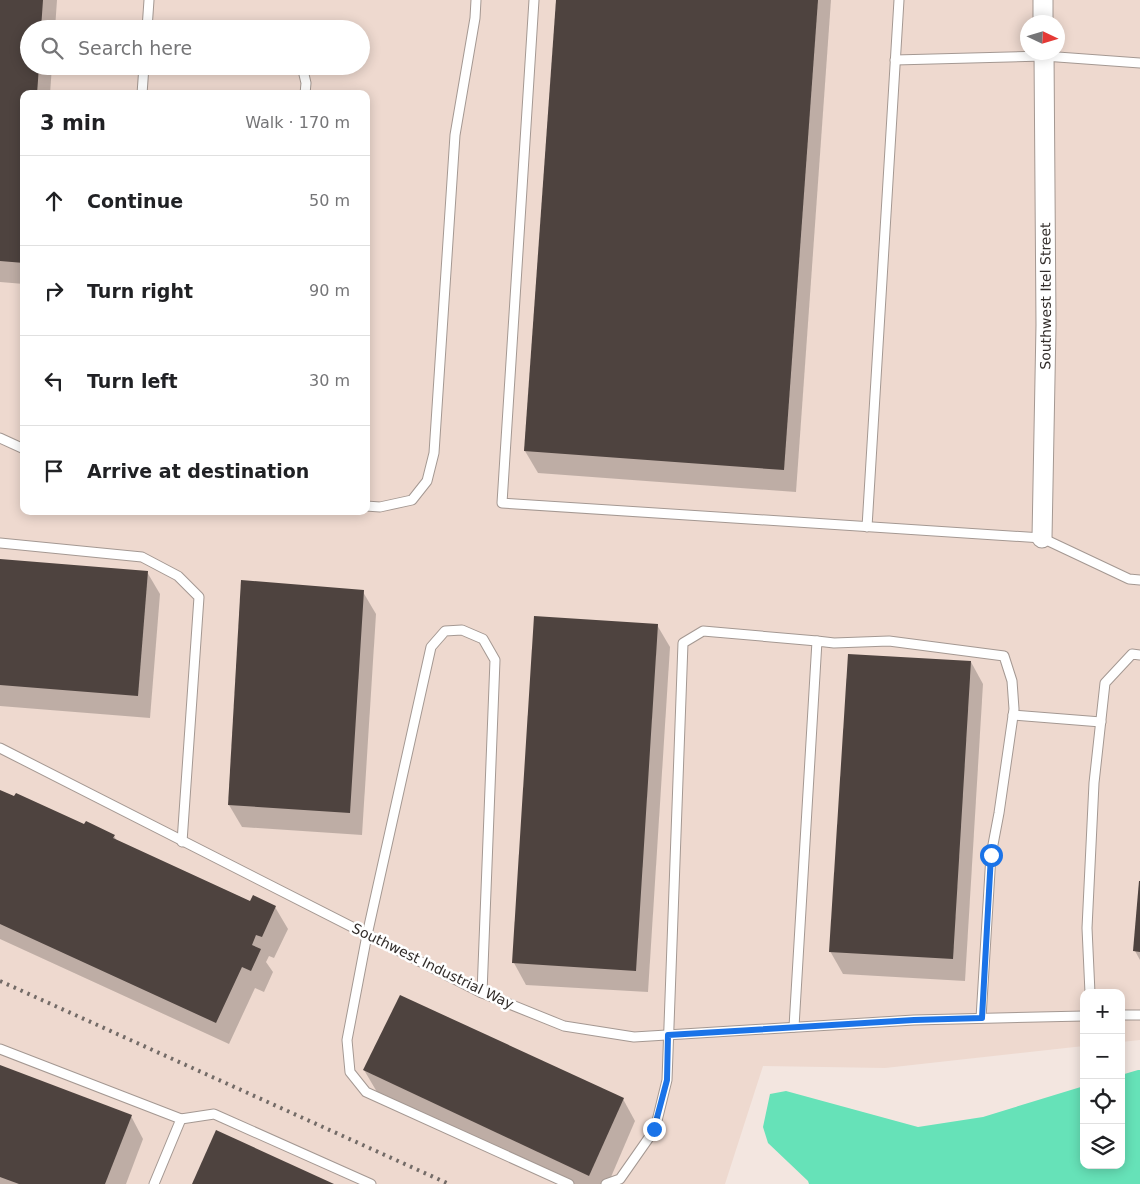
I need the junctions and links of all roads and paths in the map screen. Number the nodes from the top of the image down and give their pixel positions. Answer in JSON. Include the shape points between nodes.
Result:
{"nodes":[{"id":1,"x":149,"y":0,"type":"edge"},
{"id":2,"x":476,"y":0,"type":"edge"},
{"id":3,"x":534,"y":0,"type":"edge"},
{"id":4,"x":899,"y":0,"type":"edge"},
{"id":5,"x":1043,"y":0,"type":"edge"},
{"id":6,"x":1043,"y":15,"type":"edge"},
{"id":7,"x":148,"y":20,"type":"edge"},
{"id":8,"x":1020,"y":55,"type":"edge"},
{"id":9,"x":1065,"y":56,"type":"edge"},
{"id":10,"x":895,"y":60,"type":"junction"},
{"id":11,"x":1044,"y":60,"type":"edge"},
{"id":12,"x":1140,"y":63,"type":"edge"},
{"id":13,"x":143,"y":75,"type":"edge"},
{"id":14,"x":304,"y":75,"type":"edge"},
{"id":15,"x":142,"y":90,"type":"edge"},
{"id":16,"x":305,"y":90,"type":"edge"},
{"id":17,"x":0,"y":438,"type":"edge"},
{"id":18,"x":20,"y":447,"type":"edge"},
{"id":19,"x":370,"y":506,"type":"edge"},
{"id":20,"x":867,"y":526,"type":"junction"},
{"id":21,"x":1042,"y":538,"type":"junction"},
{"id":22,"x":0,"y":543,"type":"edge"},
{"id":23,"x":1140,"y":580,"type":"edge"},
{"id":24,"x":817,"y":641,"type":"junction"},
{"id":25,"x":1140,"y":655,"type":"edge"},
{"id":26,"x":1013,"y":715,"type":"junction"},
{"id":27,"x":1101,"y":722,"type":"junction"},
{"id":28,"x":0,"y":748,"type":"edge"},
{"id":29,"x":182,"y":842,"type":"junction"},
{"id":30,"x":367,"y":935,"type":"junction"},
{"id":31,"x":1090,"y":989,"type":"edge"},
{"id":32,"x":482,"y":993,"type":"junction"},
{"id":33,"x":1125,"y":1015,"type":"edge"},
{"id":34,"x":1140,"y":1015,"type":"edge"},
{"id":35,"x":1080,"y":1016,"type":"edge"},
{"id":36,"x":982,"y":1018,"type":"junction"},
{"id":37,"x":794,"y":1027,"type":"junction"},
{"id":38,"x":668,"y":1035,"type":"junction"},
{"id":39,"x":0,"y":1049,"type":"edge"},
{"id":40,"x":181,"y":1120,"type":"junction"},
{"id":41,"x":154,"y":1184,"type":"edge"},
{"id":42,"x":371,"y":1184,"type":"edge"},
{"id":43,"x":570,"y":1184,"type":"edge"},
{"id":44,"x":606,"y":1184,"type":"edge"}],
"edges":[{"from":1,"to":7,"type":"lane"},
{"from":2,"to":19,"type":"lane","via":[[455,135],[434,453],[427,481],[412,500]]},
{"from":3,"to":20,"type":"lane","via":[[502,503]]},
{"from":4,"to":10,"type":"lane"},
{"from":5,"to":6,"type":"street"},
{"from":8,"to":10,"type":"lane"},
{"from":9,"to":12,"type":"lane"},
{"from":10,"to":20,"type":"lane"},
{"from":11,"to":21,"type":"street","name":"Southwest Itel Street","via":[[1046,325]]},
{"from":13,"to":15,"type":"lane"},
{"from":14,"to":16,"type":"lane"},
{"from":17,"to":18,"type":"lane"},
{"from":20,"to":21,"type":"lane"},
{"from":21,"to":23,"type":"lane","via":[[1129,579]]},
{"from":22,"to":29,"type":"lane","via":[[142,557],[178,576],[199,597]]},
{"from":24,"to":26,"type":"lane","via":[[889,642],[1004,656],[1012,681]]},
{"from":24,"to":37,"type":"lane"},
{"from":24,"to":38,"type":"lane","via":[[703,631],[682,642]]},
{"from":25,"to":27,"type":"lane","via":[[1132,654],[1105,683]]},
{"from":26,"to":27,"type":"lane"},
{"from":26,"to":36,"type":"lane","via":[[991,855]]},
{"from":27,"to":31,"type":"lane","via":[[1094,782],[1088,928]]},
{"from":28,"to":29,"type":"lane","name":"Southwest Industrial Way"},
{"from":29,"to":30,"type":"lane","name":"Southwest Industrial Way"},
{"from":30,"to":32,"type":"lane","name":"Southwest Industrial Way"},
{"from":30,"to":32,"type":"lane","via":[[431,647],[445,632],[462,630],[483,639],[496,660]]},
{"from":30,"to":43,"type":"lane","via":[[347,1040],[350,1072],[366,1092]]},
{"from":32,"to":38,"type":"lane","name":"Southwest Industrial Way","via":[[564,1026],[634,1037]]},
{"from":33,"to":34,"type":"lane"},
{"from":35,"to":36,"type":"lane","name":"Southwest Industrial Way"},
{"from":36,"to":37,"type":"lane","name":"Southwest Industrial Way"},
{"from":37,"to":38,"type":"lane","name":"Southwest Industrial Way"},
{"from":38,"to":44,"type":"lane","via":[[667,1080],[654,1129],[620,1179]]},
{"from":39,"to":40,"type":"lane"},
{"from":40,"to":41,"type":"lane"},
{"from":40,"to":42,"type":"lane","via":[[214,1114]]}]}
